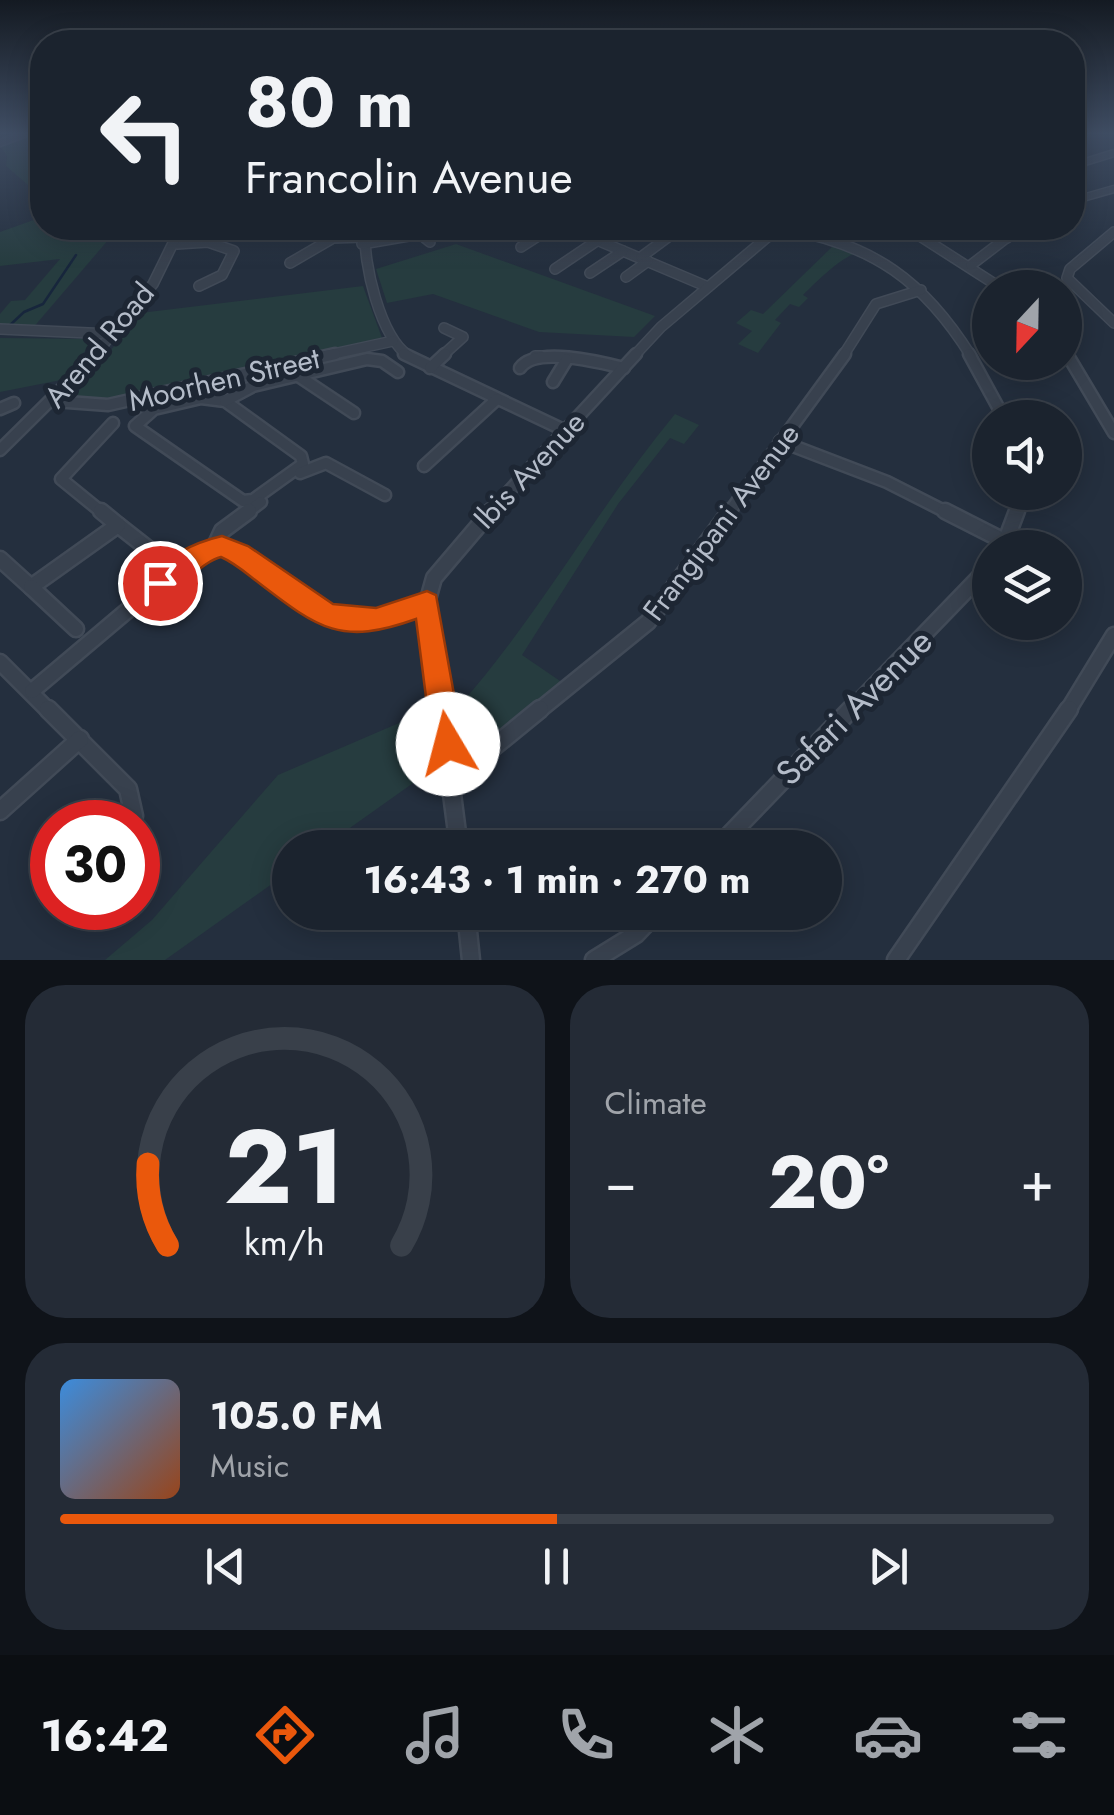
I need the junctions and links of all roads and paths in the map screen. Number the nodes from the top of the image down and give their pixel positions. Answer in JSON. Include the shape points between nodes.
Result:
{"nodes":[{"id":1,"x":1114,"y":189,"type":"edge"},
{"id":2,"x":1085,"y":197,"type":"edge"},
{"id":3,"x":1114,"y":232,"type":"edge"},
{"id":4,"x":178,"y":240,"type":"edge"},
{"id":5,"x":328,"y":240,"type":"edge"},
{"id":6,"x":364,"y":240,"type":"edge"},
{"id":7,"x":427,"y":240,"type":"edge"},
{"id":8,"x":533,"y":240,"type":"edge"},
{"id":9,"x":598,"y":240,"type":"joint"},
{"id":10,"x":668,"y":240,"type":"edge"},
{"id":11,"x":765,"y":240,"type":"edge"},
{"id":12,"x":829,"y":240,"type":"edge"},
{"id":13,"x":928,"y":240,"type":"edge"},
{"id":14,"x":1004,"y":240,"type":"edge"},
{"id":15,"x":430,"y":242,"type":"dead end"},
{"id":16,"x":177,"y":244,"type":"junction"},
{"id":17,"x":521,"y":248,"type":"dead end"},
{"id":18,"x":624,"y":251,"type":"junction"},
{"id":19,"x":644,"y":259,"type":"junction"},
{"id":20,"x":290,"y":264,"type":"dead end"},
{"id":21,"x":971,"y":265,"type":"junction"},
{"id":22,"x":554,"y":269,"type":"dead end"},
{"id":23,"x":978,"y":270,"type":"edge"},
{"id":24,"x":590,"y":274,"type":"dead end"},
{"id":25,"x":626,"y":277,"type":"dead end"},
{"id":26,"x":198,"y":286,"type":"dead end"},
{"id":27,"x":708,"y":287,"type":"junction"},
{"id":28,"x":921,"y":290,"type":"junction"},
{"id":29,"x":1114,"y":322,"type":"edge"},
{"id":30,"x":444,"y":328,"type":"dead end"},
{"id":31,"x":0,"y":330,"type":"edge"},
{"id":32,"x":111,"y":334,"type":"junction"},
{"id":33,"x":393,"y":340,"type":"junction"},
{"id":34,"x":567,"y":359,"type":"junction"},
{"id":35,"x":430,"y":368,"type":"junction"},
{"id":36,"x":520,"y":368,"type":"dead end"},
{"id":37,"x":624,"y":368,"type":"junction"},
{"id":38,"x":398,"y":372,"type":"dead end"},
{"id":39,"x":1082,"y":374,"type":"edge"},
{"id":40,"x":297,"y":375,"type":"junction"},
{"id":41,"x":553,"y":382,"type":"dead end"},
{"id":42,"x":202,"y":392,"type":"junction"},
{"id":43,"x":225,"y":400,"type":"junction"},
{"id":44,"x":497,"y":400,"type":"junction"},
{"id":45,"x":994,"y":400,"type":"edge"},
{"id":46,"x":54,"y":401,"type":"junction"},
{"id":47,"x":14,"y":403,"type":"dead end"},
{"id":48,"x":0,"y":409,"type":"edge"},
{"id":49,"x":354,"y":413,"type":"dead end"},
{"id":50,"x":113,"y":423,"type":"dead end"},
{"id":51,"x":566,"y":430,"type":"junction"},
{"id":52,"x":1114,"y":433,"type":"edge"},
{"id":53,"x":780,"y":441,"type":"junction"},
{"id":54,"x":0,"y":450,"type":"edge"},
{"id":55,"x":424,"y":466,"type":"dead end"},
{"id":56,"x":385,"y":495,"type":"dead end"},
{"id":57,"x":118,"y":525,"type":"junction"},
{"id":58,"x":977,"y":530,"type":"edge"},
{"id":59,"x":215,"y":546,"type":"junction"},
{"id":60,"x":0,"y":558,"type":"edge"},
{"id":61,"x":160,"y":558,"type":"dead end"},
{"id":62,"x":972,"y":585,"type":"edge"},
{"id":63,"x":32,"y":587,"type":"junction"},
{"id":64,"x":427,"y":603,"type":"junction"},
{"id":65,"x":76,"y":630,"type":"dead end"},
{"id":66,"x":1114,"y":635,"type":"edge"},
{"id":67,"x":0,"y":662,"type":"edge"},
{"id":68,"x":32,"y":691,"type":"junction"},
{"id":69,"x":80,"y":739,"type":"junction"},
{"id":70,"x":452,"y":780,"type":"junction"},
{"id":71,"x":130,"y":800,"type":"edge"},
{"id":72,"x":0,"y":812,"type":"edge"},
{"id":73,"x":457,"y":830,"type":"edge"},
{"id":74,"x":734,"y":830,"type":"edge"},
{"id":75,"x":468,"y":930,"type":"edge"},
{"id":76,"x":640,"y":930,"type":"edge"},
{"id":77,"x":898,"y":959,"type":"edge"},
{"id":78,"x":470,"y":960,"type":"edge"},
{"id":79,"x":594,"y":960,"type":"edge"}],
"edges":[{"from":1,"to":2,"type":"street"},
{"from":3,"to":29,"type":"street","via":[[1067,278]]},
{"from":4,"to":16,"type":"street","name":"Arend Road"},
{"from":5,"to":20,"type":"street"},
{"from":6,"to":33,"type":"street"},
{"from":7,"to":15,"type":"street"},
{"from":8,"to":17,"type":"street"},
{"from":9,"to":18,"type":"street"},
{"from":9,"to":22,"type":"street"},
{"from":10,"to":19,"type":"street"},
{"from":11,"to":27,"type":"street","name":"Ibis Avenue"},
{"from":12,"to":28,"type":"street","via":[[888,265]]},
{"from":13,"to":21,"type":"street"},
{"from":14,"to":21,"type":"street"},
{"from":16,"to":26,"type":"street","via":[[208,242],[234,252],[222,274]]},
{"from":16,"to":32,"type":"street","name":"Arend Road"},
{"from":18,"to":19,"type":"street"},
{"from":18,"to":24,"type":"street"},
{"from":19,"to":25,"type":"street"},
{"from":19,"to":27,"type":"street"},
{"from":21,"to":23,"type":"street"},
{"from":27,"to":37,"type":"street","name":"Ibis Avenue"},
{"from":28,"to":45,"type":"street","via":[[951,322]]},
{"from":28,"to":53,"type":"street","name":"Frangipani Avenue","via":[[876,304]]},
{"from":30,"to":35,"type":"street","via":[[463,338]]},
{"from":31,"to":32,"type":"street"},
{"from":32,"to":46,"type":"street","name":"Arend Road"},
{"from":33,"to":35,"type":"street"},
{"from":33,"to":42,"type":"street","name":"Moorhen Street"},
{"from":34,"to":36,"type":"street","via":[[530,357]]},
{"from":34,"to":37,"type":"street"},
{"from":34,"to":41,"type":"street"},
{"from":35,"to":44,"type":"street"},
{"from":37,"to":51,"type":"street","name":"Ibis Avenue"},
{"from":38,"to":40,"type":"street","via":[[374,359]]},
{"from":39,"to":52,"type":"street"},
{"from":40,"to":43,"type":"street"},
{"from":40,"to":49,"type":"street"},
{"from":42,"to":43,"type":"street"},
{"from":42,"to":43,"type":"street","via":[[142,414],[136,426],[248,502],[305,460]]},
{"from":42,"to":46,"type":"street","name":"Moorhen Street","via":[[108,405]]},
{"from":44,"to":51,"type":"street"},
{"from":44,"to":55,"type":"street"},
{"from":46,"to":54,"type":"street","name":"Arend Road"},
{"from":47,"to":48,"type":"street"},
{"from":50,"to":57,"type":"street","via":[[61,479]]},
{"from":51,"to":64,"type":"street","name":"Ibis Avenue","via":[[451,554]]},
{"from":53,"to":58,"type":"street","via":[[887,482]]},
{"from":53,"to":70,"type":"street","name":"Frangipani Avenue","via":[[648,622]]},
{"from":56,"to":59,"type":"street","via":[[332,465],[314,465],[230,524]]},
{"from":57,"to":61,"type":"street"},
{"from":57,"to":63,"type":"street"},
{"from":59,"to":64,"type":"street","via":[[239,553],[314,609],[344,620],[376,621]]},
{"from":59,"to":68,"type":"street","via":[[186,561]]},
{"from":60,"to":63,"type":"street"},
{"from":62,"to":74,"type":"street","name":"Safari Avenue"},
{"from":63,"to":65,"type":"street"},
{"from":64,"to":70,"type":"street"},
{"from":66,"to":77,"type":"street"},
{"from":67,"to":68,"type":"street"},
{"from":68,"to":69,"type":"street"},
{"from":69,"to":71,"type":"street"},
{"from":69,"to":72,"type":"street"},
{"from":70,"to":73,"type":"street"},
{"from":75,"to":78,"type":"street"},
{"from":76,"to":79,"type":"street"}]}
